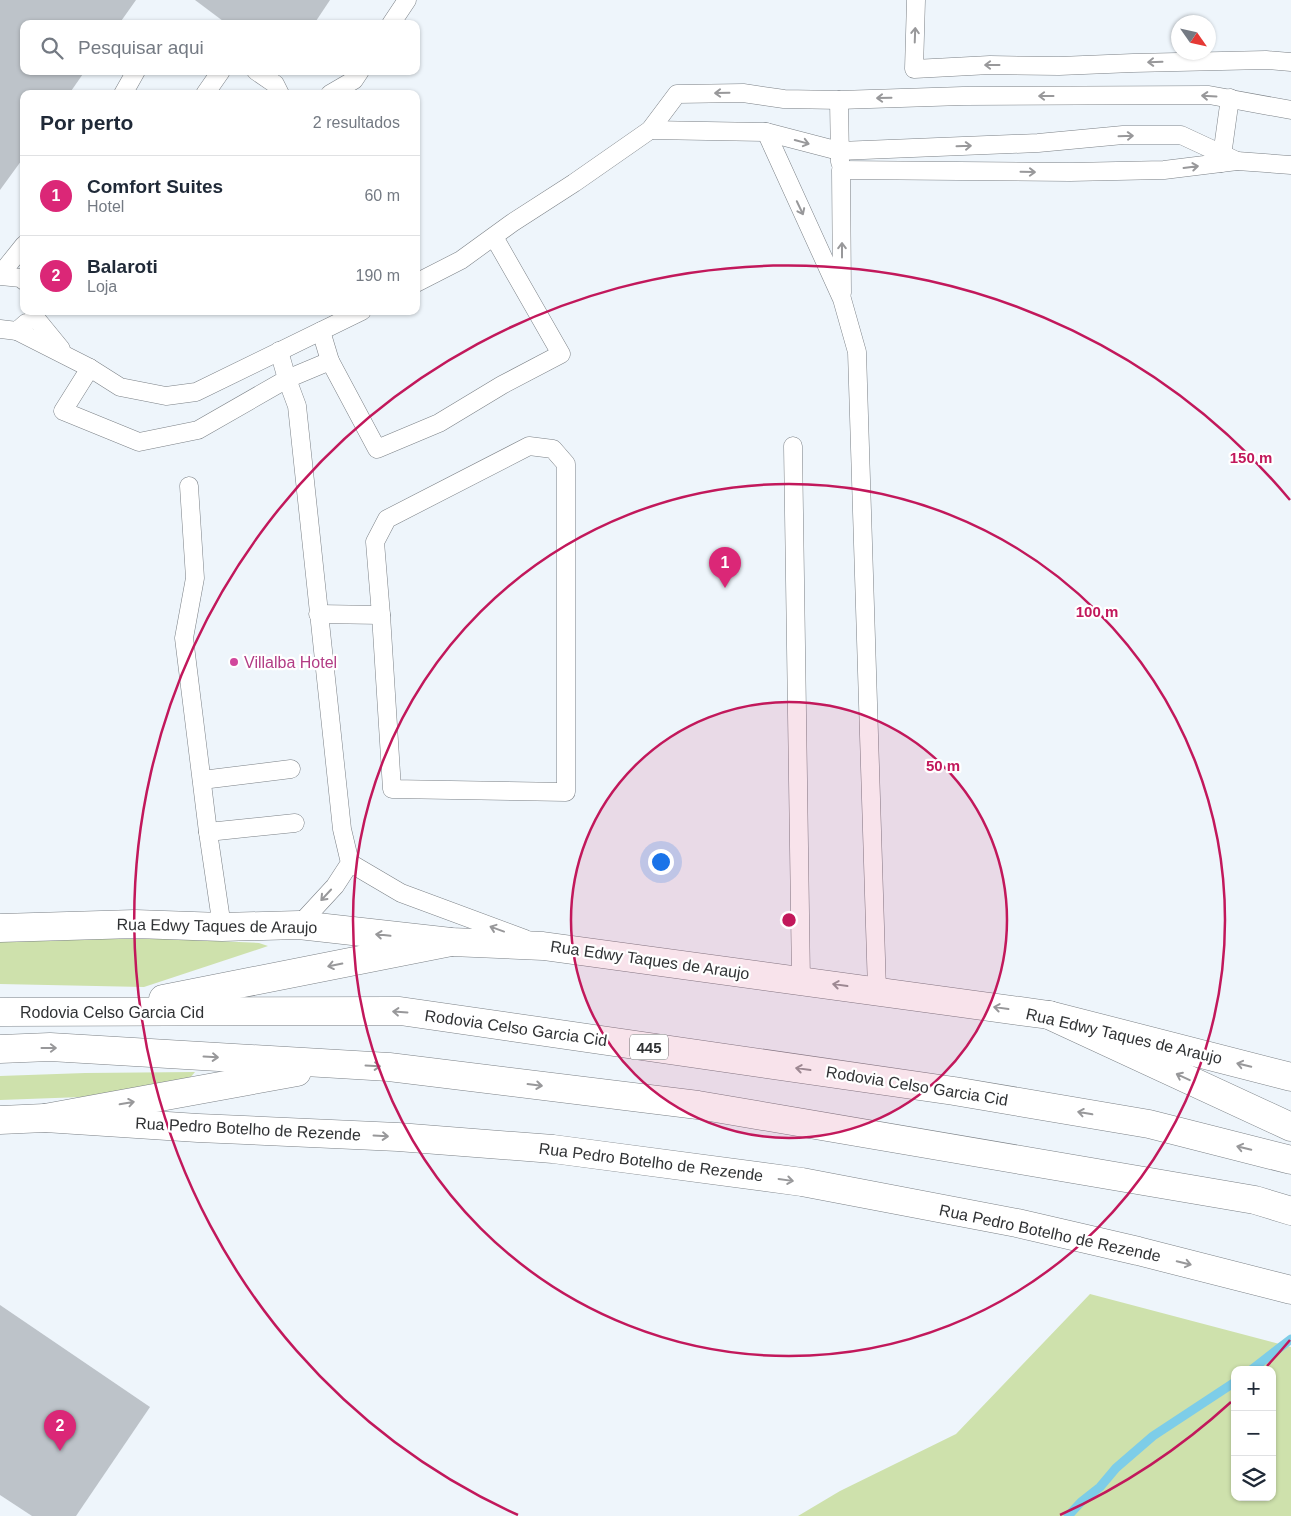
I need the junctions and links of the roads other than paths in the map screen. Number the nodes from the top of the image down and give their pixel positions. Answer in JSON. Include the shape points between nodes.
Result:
{"nodes":[{"id":1,"x":407,"y":0,"type":"edge"},
{"id":2,"x":916,"y":0,"type":"edge"},
{"id":3,"x":394,"y":20,"type":"edge"},
{"id":4,"x":1291,"y":62,"type":"edge"},
{"id":5,"x":134,"y":75,"type":"edge"},
{"id":6,"x":218,"y":75,"type":"edge"},
{"id":7,"x":262,"y":75,"type":"edge"},
{"id":8,"x":357,"y":75,"type":"edge"},
{"id":9,"x":125,"y":90,"type":"edge"},
{"id":10,"x":208,"y":90,"type":"edge"},
{"id":11,"x":278,"y":90,"type":"edge"},
{"id":12,"x":337,"y":90,"type":"edge"},
{"id":13,"x":1230,"y":98,"type":"junction"},
{"id":14,"x":839,"y":100,"type":"junction"},
{"id":15,"x":1291,"y":110,"type":"edge"},
{"id":16,"x":650,"y":130,"type":"junction"},
{"id":17,"x":766,"y":132,"type":"junction"},
{"id":18,"x":839,"y":152,"type":"junction"},
{"id":19,"x":1226,"y":159,"type":"junction"},
{"id":20,"x":1291,"y":165,"type":"edge"},
{"id":21,"x":841,"y":170,"type":"junction"},
{"id":22,"x":494,"y":237,"type":"junction"},
{"id":23,"x":20,"y":251,"type":"edge"},
{"id":24,"x":0,"y":276,"type":"edge"},
{"id":25,"x":20,"y":278,"type":"edge"},
{"id":26,"x":420,"y":282,"type":"edge"},
{"id":27,"x":842,"y":298,"type":"junction"},
{"id":28,"x":32,"y":315,"type":"edge"},
{"id":29,"x":35,"y":315,"type":"edge"},
{"id":30,"x":354,"y":315,"type":"edge"},
{"id":31,"x":8,"y":330,"type":"edge"},
{"id":32,"x":321,"y":331,"type":"junction"},
{"id":33,"x":279,"y":351,"type":"junction"},
{"id":34,"x":66,"y":355,"type":"junction"},
{"id":35,"x":330,"y":361,"type":"junction"},
{"id":36,"x":90,"y":368,"type":"junction"},
{"id":37,"x":287,"y":379,"type":"junction"},
{"id":38,"x":793,"y":446,"type":"dead end"},
{"id":39,"x":189,"y":486,"type":"dead end"},
{"id":40,"x":318,"y":614,"type":"junction"},
{"id":41,"x":382,"y":615,"type":"junction"},
{"id":42,"x":291,"y":769,"type":"dead end"},
{"id":43,"x":202,"y":780,"type":"junction"},
{"id":44,"x":296,"y":823,"type":"dead end"},
{"id":45,"x":208,"y":832,"type":"junction"},
{"id":46,"x":350,"y":863,"type":"junction"},
{"id":47,"x":299,"y":925,"type":"junction"},
{"id":48,"x":222,"y":927,"type":"junction"},
{"id":49,"x":0,"y":928,"type":"edge"},
{"id":50,"x":451,"y":942,"type":"junction"},
{"id":51,"x":543,"y":946,"type":"junction"},
{"id":52,"x":801,"y":980,"type":"junction"},
{"id":53,"x":877,"y":990,"type":"junction"},
{"id":54,"x":102,"y":1011,"type":"junction"},
{"id":55,"x":0,"y":1012,"type":"edge"},
{"id":56,"x":1049,"y":1015,"type":"junction"},
{"id":57,"x":0,"y":1049,"type":"edge"},
{"id":58,"x":342,"y":1064,"type":"junction"},
{"id":59,"x":1291,"y":1077,"type":"edge"},
{"id":60,"x":45,"y":1118,"type":"junction"},
{"id":61,"x":0,"y":1120,"type":"edge"},
{"id":62,"x":1291,"y":1127,"type":"edge"},
{"id":63,"x":1291,"y":1160,"type":"edge"},
{"id":64,"x":1255,"y":1200,"type":"junction"},
{"id":65,"x":1291,"y":1211,"type":"edge"},
{"id":66,"x":1291,"y":1221,"type":"edge"},
{"id":67,"x":1291,"y":1290,"type":"edge"}],
"edges":[{"from":1,"to":3,"type":"lane"},
{"from":4,"to":2,"type":"lane","one_way":true,"via":[[1196,61],[914,69]]},
{"from":5,"to":9,"type":"lane"},
{"from":6,"to":10,"type":"lane"},
{"from":7,"to":11,"type":"lane"},
{"from":8,"to":12,"type":"lane"},
{"from":13,"to":14,"type":"lane","one_way":true,"via":[[1209,95],[963,96]]},
{"from":13,"to":15,"type":"lane"},
{"from":13,"to":19,"type":"lane"},
{"from":14,"to":16,"type":"lane","one_way":true,"via":[[784,99],[742,93],[677,94]]},
{"from":14,"to":18,"type":"lane"},
{"from":16,"to":17,"type":"lane"},
{"from":16,"to":22,"type":"lane"},
{"from":17,"to":18,"type":"lane","one_way":true},
{"from":17,"to":27,"type":"lane","one_way":true},
{"from":18,"to":19,"type":"lane","one_way":true,"via":[[1181,134]]},
{"from":18,"to":21,"type":"lane"},
{"from":19,"to":20,"type":"lane"},
{"from":21,"to":19,"type":"lane","one_way":true,"via":[[1164,170]]},
{"from":27,"to":21,"type":"lane","one_way":true},
{"from":22,"to":26,"type":"lane","via":[[461,260]]},
{"from":22,"to":35,"type":"lane","via":[[561,354],[439,423],[376,449]]},
{"from":23,"to":24,"type":"lane"},
{"from":24,"to":25,"type":"lane"},
{"from":27,"to":53,"type":"lane","via":[[857,352]]},
{"from":28,"to":31,"type":"lane"},
{"from":29,"to":34,"type":"lane"},
{"from":30,"to":32,"type":"lane"},
{"from":31,"to":34,"type":"lane"},
{"from":32,"to":33,"type":"lane"},
{"from":32,"to":35,"type":"lane"},
{"from":33,"to":36,"type":"lane","via":[[196,392],[166,396],[120,387]]},
{"from":33,"to":37,"type":"lane"},
{"from":34,"to":36,"type":"lane"},
{"from":35,"to":37,"type":"lane"},
{"from":36,"to":37,"type":"lane","via":[[63,411],[138,442],[198,430]]},
{"from":37,"to":40,"type":"lane","via":[[297,406]]},
{"from":38,"to":52,"type":"lane"},
{"from":39,"to":43,"type":"lane","via":[[195,578],[184,638]]},
{"from":40,"to":41,"type":"lane"},
{"from":40,"to":46,"type":"lane","via":[[342,829]]},
{"from":41,"to":41,"type":"lane","via":[[375,542],[387,519],[529,446],[553,449],[566,464],[566,792],[392,789]]},
{"from":42,"to":43,"type":"lane"},
{"from":43,"to":45,"type":"lane"},
{"from":44,"to":45,"type":"lane"},
{"from":45,"to":48,"type":"lane"},
{"from":46,"to":47,"type":"lane","one_way":true,"via":[[335,886]]},
{"from":51,"to":46,"type":"lane","one_way":true,"via":[[401,893]]},
{"from":47,"to":48,"type":"main road","name":"Rua Edwy Taques de Araujo"},
{"from":50,"to":47,"type":"main road","name":"Rua Edwy Taques de Araujo","one_way":true},
{"from":48,"to":49,"type":"main road","name":"Rua Edwy Taques de Araujo","via":[[135,924]]},
{"from":50,"to":51,"type":"main road","name":"Rua Edwy Taques de Araujo"},
{"from":50,"to":54,"type":"main road","one_way":true},
{"from":51,"to":52,"type":"main road","name":"Rua Edwy Taques de Araujo"},
{"from":53,"to":52,"type":"main road","name":"Rua Edwy Taques de Araujo","one_way":true},
{"from":56,"to":53,"type":"main road","name":"Rua Edwy Taques de Araujo","one_way":true},
{"from":54,"to":55,"type":"main road","name":"Rodovia Celso Garcia Cid","number":"445"},
{"from":63,"to":54,"type":"main road","name":"Rodovia Celso Garcia Cid","number":"445","one_way":true,"via":[[1149,1124],[954,1091],[400,1011]]},
{"from":59,"to":56,"type":"main road","name":"Rua Edwy Taques de Araujo","one_way":true},
{"from":62,"to":56,"type":"main road","one_way":true},
{"from":57,"to":58,"type":"main road","one_way":true,"via":[[50,1047]]},
{"from":60,"to":58,"type":"main road","one_way":true},
{"from":58,"to":64,"type":"main road","one_way":true,"via":[[698,1105]]},
{"from":60,"to":61,"type":"main road","name":"Rua Pedro Botelho de Rezende"},
{"from":60,"to":67,"type":"main road","name":"Rua Pedro Botelho de Rezende","one_way":true,"via":[[398,1137],[553,1149],[793,1181],[1018,1223]]},
{"from":64,"to":65,"type":"main road"},
{"from":64,"to":66,"type":"main road"}]}
